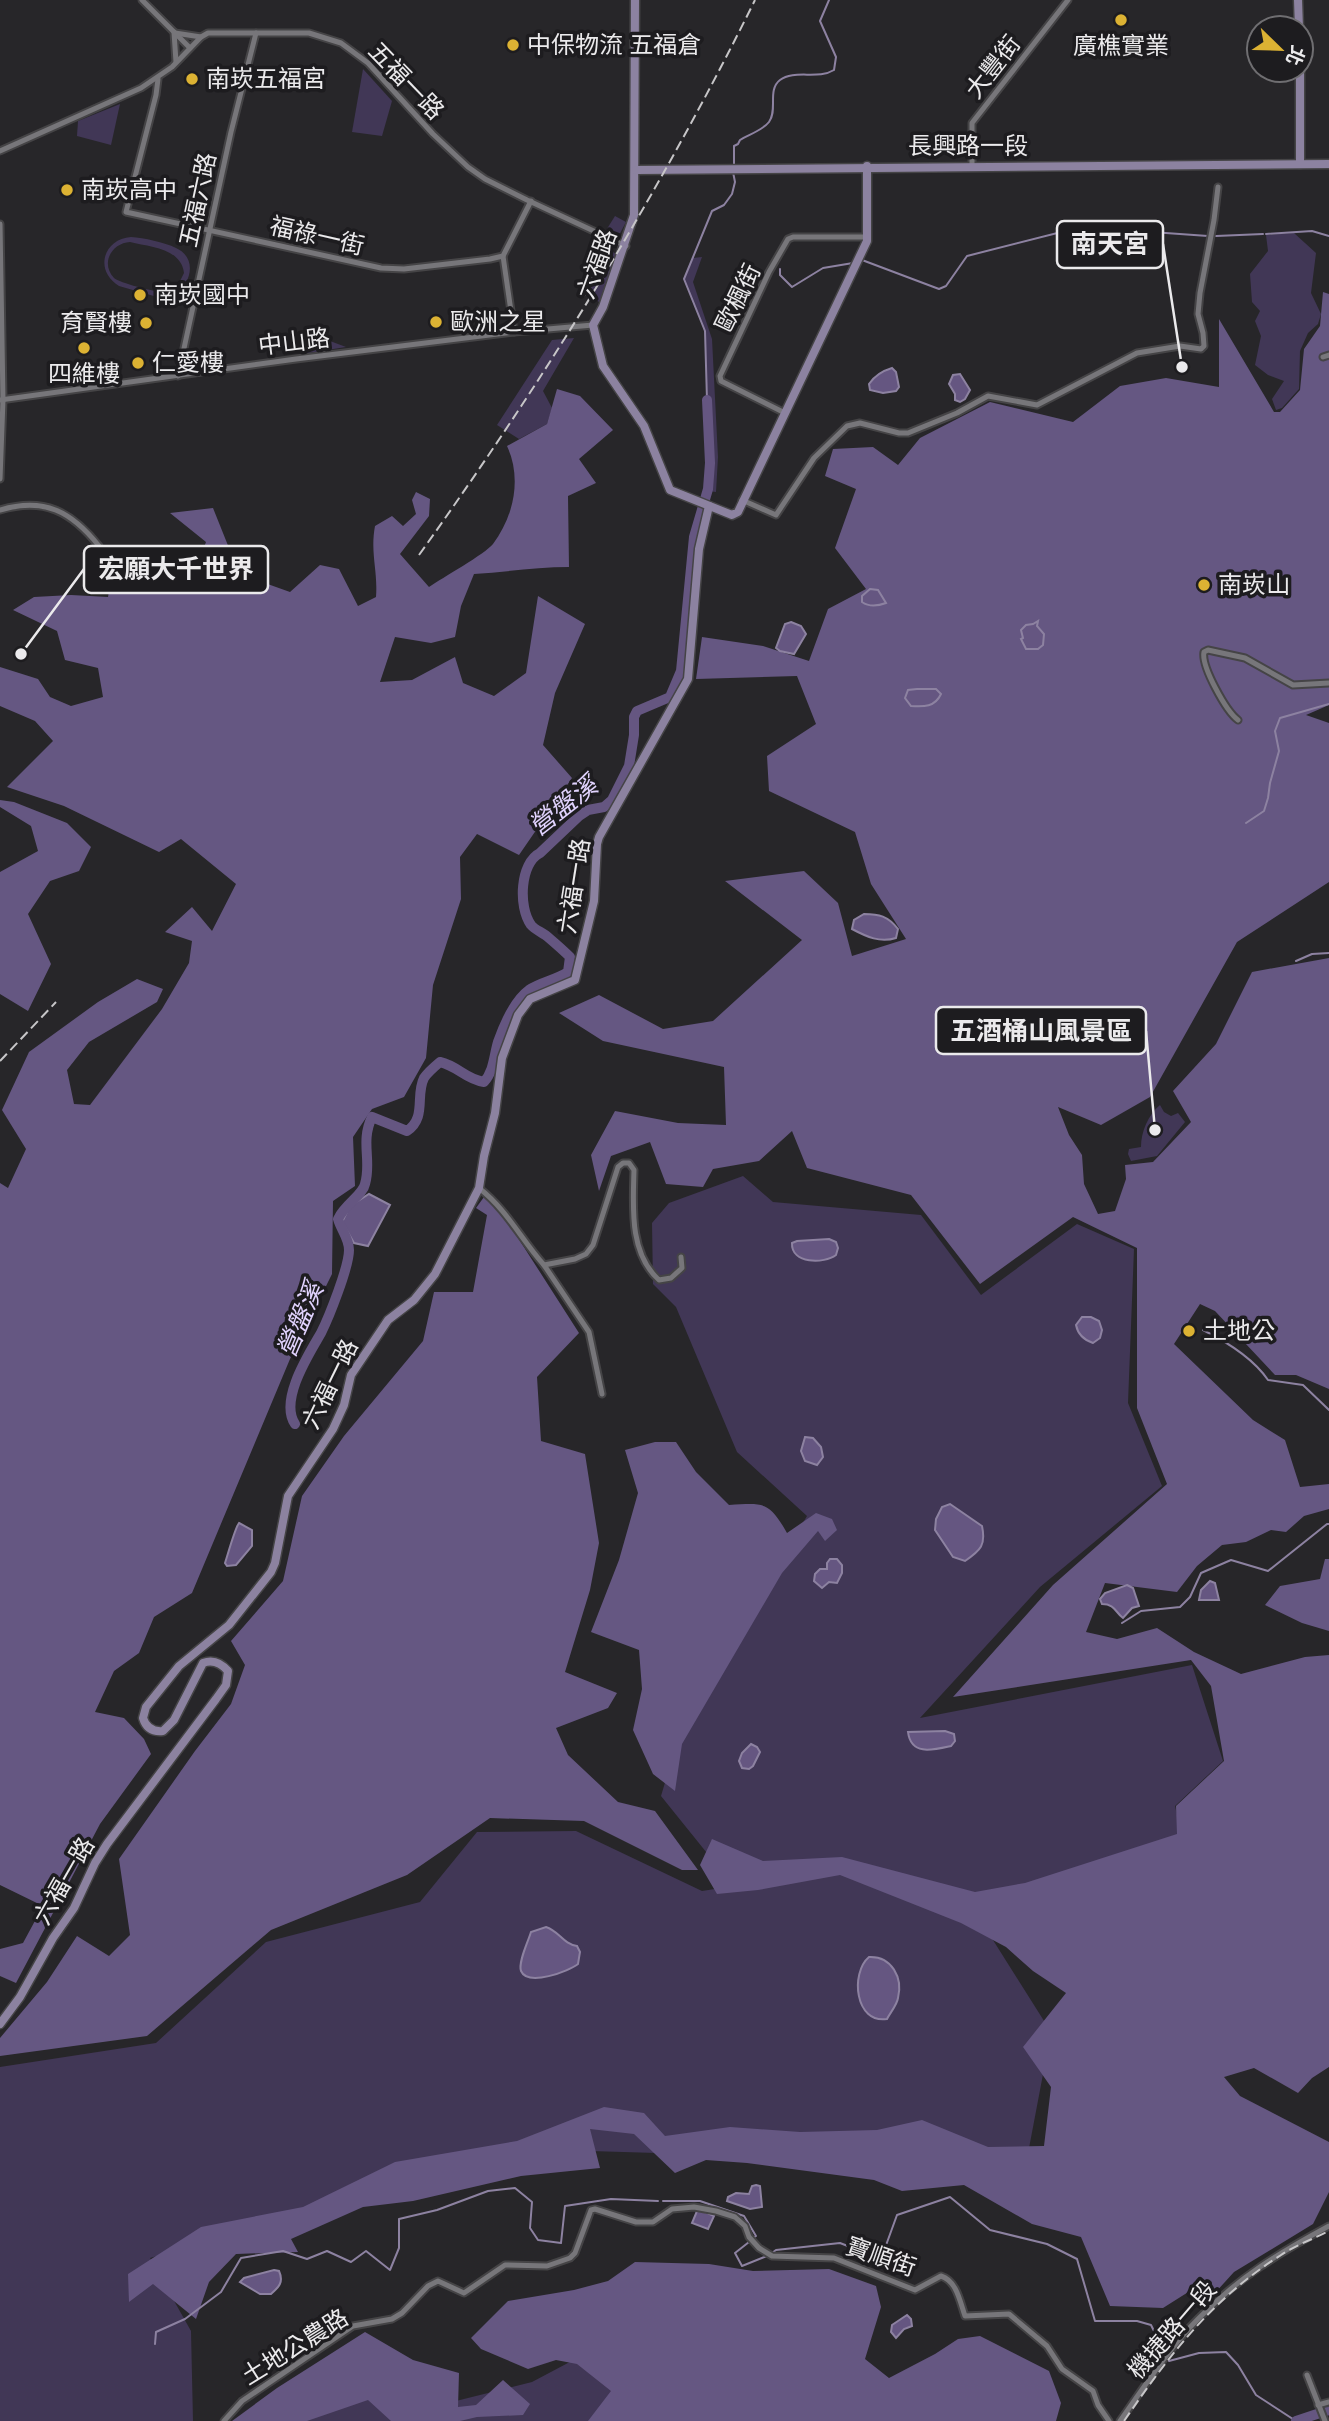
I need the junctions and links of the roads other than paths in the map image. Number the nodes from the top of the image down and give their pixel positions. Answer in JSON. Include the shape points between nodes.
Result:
{"nodes":[{"id":1,"x":142,"y":0,"type":"edge"},
{"id":2,"x":635,"y":0,"type":"edge"},
{"id":3,"x":1068,"y":0,"type":"edge"},
{"id":4,"x":174,"y":32,"type":"junction"},
{"id":5,"x":256,"y":33,"type":"junction"},
{"id":6,"x":201,"y":37,"type":"junction"},
{"id":7,"x":190,"y":48,"type":"junction"},
{"id":8,"x":176,"y":62,"type":"junction"},
{"id":9,"x":158,"y":79,"type":"junction"},
{"id":10,"x":1300,"y":84,"type":"edge"},
{"id":11,"x":0,"y":151,"type":"edge"},
{"id":12,"x":1300,"y":164,"type":"junction"},
{"id":13,"x":1329,"y":164,"type":"edge"},
{"id":14,"x":867,"y":166,"type":"junction"},
{"id":15,"x":972,"y":166,"type":"junction"},
{"id":16,"x":636,"y":170,"type":"junction"},
{"id":17,"x":1218,"y":187,"type":"dead end"},
{"id":18,"x":531,"y":201,"type":"junction"},
{"id":19,"x":0,"y":224,"type":"edge"},
{"id":20,"x":209,"y":229,"type":"junction"},
{"id":21,"x":867,"y":237,"type":"junction"},
{"id":22,"x":614,"y":240,"type":"junction"},
{"id":23,"x":625,"y":246,"type":"junction"},
{"id":24,"x":503,"y":256,"type":"junction"},
{"id":25,"x":582,"y":293,"type":"dead end"},
{"id":26,"x":593,"y":324,"type":"junction"},
{"id":27,"x":514,"y":332,"type":"junction"},
{"id":28,"x":178,"y":376,"type":"junction"},
{"id":29,"x":2,"y":400,"type":"edge"},
{"id":30,"x":785,"y":413,"type":"junction"},
{"id":31,"x":0,"y":480,"type":"edge"},
{"id":32,"x":742,"y":500,"type":"junction"},
{"id":33,"x":709,"y":506,"type":"junction"},
{"id":34,"x":0,"y":509,"type":"edge"},
{"id":35,"x":96,"y":559,"type":"dead end"},
{"id":36,"x":1329,"y":683,"type":"edge"},
{"id":37,"x":1238,"y":720,"type":"dead end"},
{"id":38,"x":479,"y":1188,"type":"junction"},
{"id":39,"x":681,"y":1258,"type":"dead end"},
{"id":40,"x":544,"y":1265,"type":"junction"},
{"id":41,"x":602,"y":1394,"type":"dead end"},
{"id":42,"x":0,"y":2024,"type":"edge"},
{"id":43,"x":1329,"y":2226,"type":"edge"},
{"id":44,"x":575,"y":2253,"type":"joint"},
{"id":45,"x":1307,"y":2375,"type":"dead end"},
{"id":46,"x":1329,"y":2402,"type":"edge"},
{"id":47,"x":1319,"y":2406,"type":"junction"},
{"id":48,"x":224,"y":2421,"type":"edge"},
{"id":49,"x":1109,"y":2421,"type":"edge"},
{"id":50,"x":1120,"y":2421,"type":"edge"},
{"id":51,"x":1325,"y":2421,"type":"edge"}],
"edges":[{"from":1,"to":4,"type":"street"},
{"from":2,"to":16,"type":"street","name":"六福路"},
{"from":3,"to":15,"type":"street","name":"大豐街","via":[[972,123]]},
{"from":4,"to":6,"type":"street","name":"五福一路"},
{"from":4,"to":7,"type":"street"},
{"from":4,"to":8,"type":"street"},
{"from":5,"to":6,"type":"street","name":"五福一路"},
{"from":5,"to":18,"type":"street","name":"五福一路","via":[[309,33],[341,43],[368,63],[468,167]]},
{"from":5,"to":20,"type":"street","name":"五福六路"},
{"from":6,"to":7,"type":"street"},
{"from":7,"to":8,"type":"street"},
{"from":8,"to":9,"type":"street"},
{"from":9,"to":11,"type":"street"},
{"from":9,"to":20,"type":"street","name":"福祿一街","via":[[126,212]]},
{"from":10,"to":12,"type":"street"},
{"from":12,"to":13,"type":"street","name":"長興路一段"},
{"from":12,"to":15,"type":"street","name":"長興路一段"},
{"from":14,"to":15,"type":"street","name":"長興路一段"},
{"from":14,"to":16,"type":"street","name":"長興路一段"},
{"from":14,"to":21,"type":"street"},
{"from":16,"to":23,"type":"street","name":"六福路","via":[[634,215]]},
{"from":17,"to":32,"type":"street","via":[[1200,293],[1201,349],[1180,346],[1136,352],[1037,405],[988,396],[908,433],[860,423],[847,426],[814,458],[776,515]]},
{"from":18,"to":22,"type":"street","name":"五福一路"},
{"from":18,"to":24,"type":"street"},
{"from":19,"to":29,"type":"street"},
{"from":20,"to":24,"type":"street","name":"福祿一街","via":[[381,268]]},
{"from":20,"to":28,"type":"street","name":"五福六路"},
{"from":21,"to":30,"type":"street"},
{"from":21,"to":30,"type":"street","name":"歐楓街","via":[[788,239],[720,376],[721,381]]},
{"from":22,"to":23,"type":"street","name":"五福一路"},
{"from":22,"to":25,"type":"street"},
{"from":23,"to":26,"type":"street","name":"六福路"},
{"from":24,"to":27,"type":"street"},
{"from":26,"to":27,"type":"street","name":"中山路"},
{"from":26,"to":33,"type":"street","name":"六福路","via":[[603,366],[644,426],[667,486]]},
{"from":27,"to":28,"type":"street","name":"中山路"},
{"from":28,"to":29,"type":"street","name":"中山路"},
{"from":29,"to":31,"type":"street"},
{"from":30,"to":32,"type":"street"},
{"from":32,"to":33,"type":"street","via":[[732,515]]},
{"from":33,"to":38,"type":"street","name":"六福一路","via":[[699,549],[688,679],[599,837],[594,901],[575,980],[530,999],[509,1035]]},
{"from":34,"to":35,"type":"street","via":[[40,504],[66,514],[99,545]]},
{"from":36,"to":37,"type":"street","via":[[1293,685],[1245,658],[1208,650],[1204,663],[1218,694]]},
{"from":38,"to":40,"type":"street","via":[[499,1204]]},
{"from":38,"to":42,"type":"street","name":"六福一路","via":[[435,1274],[414,1300],[388,1320],[351,1375],[333,1429],[288,1496],[271,1572],[229,1625],[179,1666],[146,1707],[143,1718],[147,1727],[163,1731],[174,1720],[203,1663],[220,1663],[228,1671],[221,1692],[107,1844],[74,1908]]},
{"from":39,"to":40,"type":"street","via":[[682,1268],[671,1278],[659,1280],[649,1270],[636,1234],[634,1170],[623,1163],[593,1245],[586,1254]]},
{"from":40,"to":41,"type":"street","via":[[589,1332]]},
{"from":43,"to":50,"type":"street","name":"機捷路一段","via":[[1280,2252],[1231,2287],[1164,2359]]},
{"from":44,"to":48,"type":"street","name":"土地公農路","via":[[547,2266],[505,2265],[464,2293],[438,2281],[392,2319],[353,2326],[242,2401]]},
{"from":44,"to":49,"type":"street","name":"寶順街","via":[[591,2210],[653,2222],[673,2208],[694,2207],[736,2217],[759,2248],[772,2256],[834,2258],[915,2290],[941,2276],[948,2278],[965,2316],[1009,2314],[1047,2346],[1062,2370],[1093,2391]]},
{"from":45,"to":47,"type":"street"},
{"from":46,"to":47,"type":"street"},
{"from":47,"to":51,"type":"street"}]}
